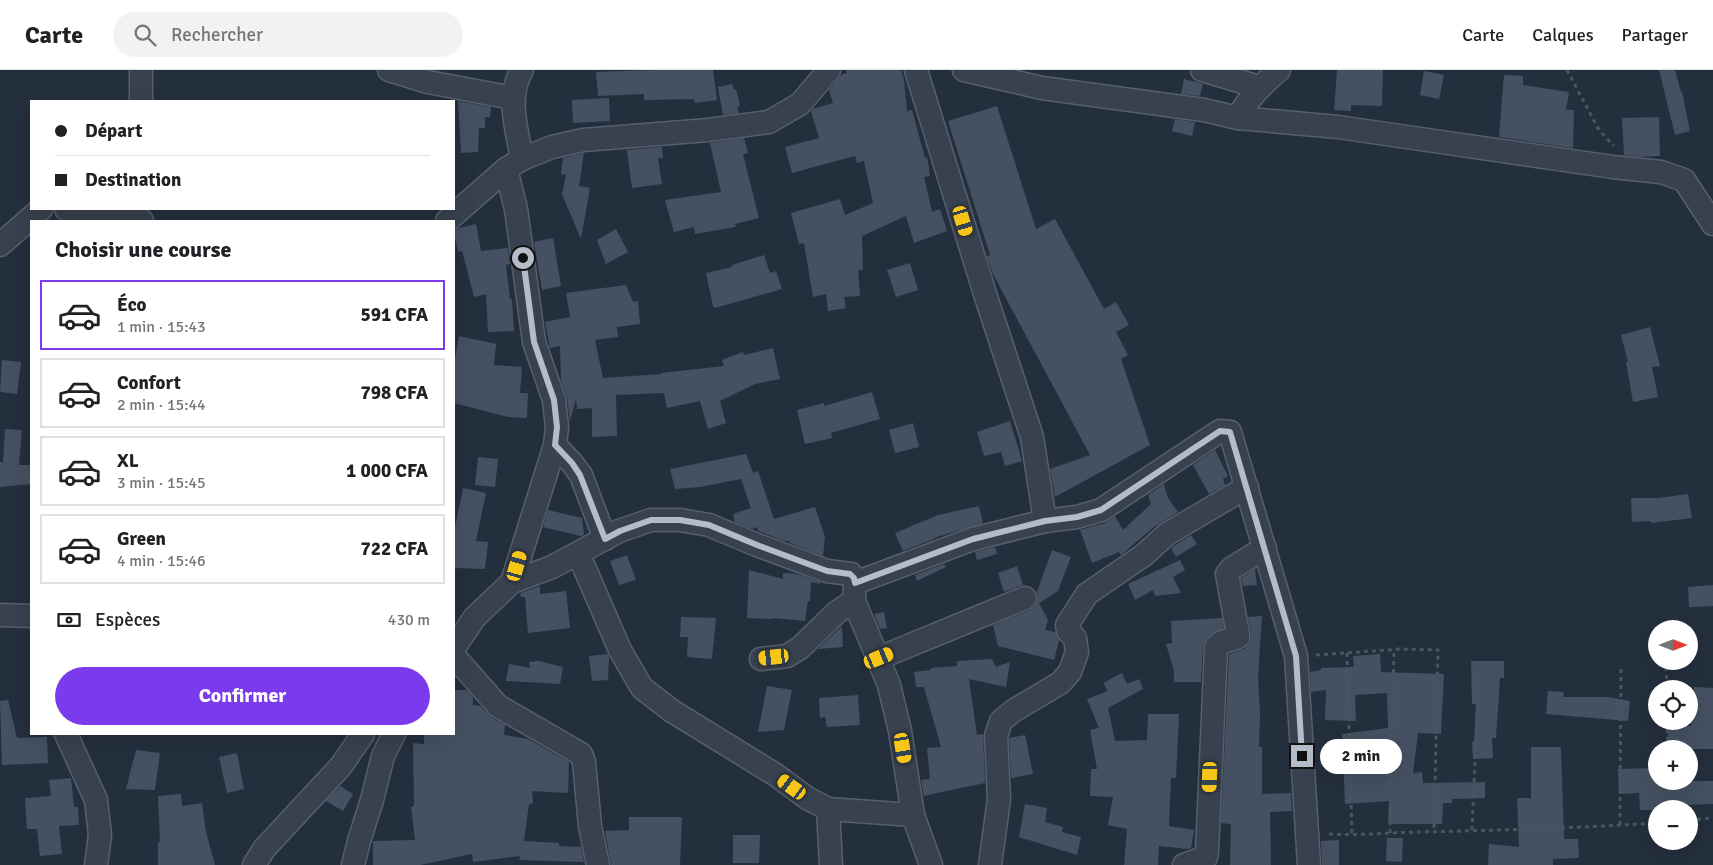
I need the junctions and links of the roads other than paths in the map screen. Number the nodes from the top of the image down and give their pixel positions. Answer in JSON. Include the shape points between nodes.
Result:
{"nodes":[{"id":1,"x":141,"y":70,"type":"edge"},
{"id":2,"x":391,"y":70,"type":"edge"},
{"id":3,"x":522,"y":70,"type":"edge"},
{"id":4,"x":829,"y":70,"type":"edge"},
{"id":5,"x":916,"y":70,"type":"edge"},
{"id":6,"x":964,"y":70,"type":"edge"},
{"id":7,"x":1202,"y":70,"type":"edge"},
{"id":8,"x":1279,"y":70,"type":"edge"},
{"id":9,"x":1259,"y":87,"type":"junction"},
{"id":10,"x":513,"y":98,"type":"junction"},
{"id":11,"x":141,"y":100,"type":"edge"},
{"id":12,"x":1238,"y":118,"type":"junction"},
{"id":13,"x":514,"y":164,"type":"junction"},
{"id":14,"x":41,"y":210,"type":"edge"},
{"id":15,"x":67,"y":213,"type":"edge"},
{"id":16,"x":139,"y":216,"type":"edge"},
{"id":17,"x":448,"y":220,"type":"edge"},
{"id":18,"x":1713,"y":224,"type":"edge"},
{"id":19,"x":0,"y":245,"type":"edge"},
{"id":20,"x":555,"y":445,"type":"junction"},
{"id":21,"x":1247,"y":487,"type":"junction"},
{"id":22,"x":1045,"y":521,"type":"junction"},
{"id":23,"x":605,"y":539,"type":"junction"},
{"id":24,"x":1265,"y":548,"type":"junction"},
{"id":25,"x":578,"y":553,"type":"junction"},
{"id":26,"x":512,"y":582,"type":"junction"},
{"id":27,"x":854,"y":592,"type":"junction"},
{"id":28,"x":1024,"y":598,"type":"dead end"},
{"id":29,"x":0,"y":615,"type":"edge"},
{"id":30,"x":30,"y":616,"type":"edge"},
{"id":31,"x":455,"y":647,"type":"edge"},
{"id":32,"x":455,"y":657,"type":"edge"},
{"id":33,"x":879,"y":658,"type":"junction"},
{"id":34,"x":760,"y":659,"type":"dead end"},
{"id":35,"x":66,"y":735,"type":"edge"},
{"id":36,"x":361,"y":735,"type":"edge"},
{"id":37,"x":363,"y":735,"type":"edge"},
{"id":38,"x":393,"y":735,"type":"edge"},
{"id":39,"x":382,"y":756,"type":"junction"},
{"id":40,"x":828,"y":809,"type":"junction"},
{"id":41,"x":913,"y":815,"type":"junction"},
{"id":42,"x":96,"y":865,"type":"edge"},
{"id":43,"x":254,"y":865,"type":"edge"},
{"id":44,"x":353,"y":865,"type":"edge"},
{"id":45,"x":598,"y":865,"type":"edge"},
{"id":46,"x":831,"y":865,"type":"edge"},
{"id":47,"x":932,"y":865,"type":"edge"},
{"id":48,"x":990,"y":865,"type":"edge"},
{"id":49,"x":1184,"y":865,"type":"edge"},
{"id":50,"x":1309,"y":865,"type":"edge"}],
"edges":[{"from":1,"to":11,"type":"street"},
{"from":2,"to":10,"type":"street","via":[[428,82]]},
{"from":3,"to":10,"type":"street"},
{"from":4,"to":13,"type":"street","via":[[800,104],[768,122],[583,140],[552,148]]},
{"from":5,"to":22,"type":"street","via":[[1032,437]]},
{"from":6,"to":12,"type":"street","via":[[1042,88],[1204,110]]},
{"from":7,"to":9,"type":"street"},
{"from":8,"to":9,"type":"street"},
{"from":9,"to":12,"type":"street"},
{"from":10,"to":13,"type":"street"},
{"from":12,"to":18,"type":"street","via":[[1338,127],[1661,172],[1684,180]]},
{"from":13,"to":17,"type":"street"},
{"from":13,"to":20,"type":"street","via":[[516,209],[534,342],[554,400]]},
{"from":14,"to":19,"type":"street"},
{"from":15,"to":16,"type":"street"},
{"from":20,"to":23,"type":"street","via":[[580,475]]},
{"from":20,"to":26,"type":"street"},
{"from":21,"to":22,"type":"street","via":[[1230,432],[1220,431],[1101,510]]},
{"from":21,"to":24,"type":"street"},
{"from":21,"to":48,"type":"street","via":[[1167,534],[1088,594],[1067,625],[1075,638],[1077,652],[1070,672],[1060,683],[1001,721],[996,736],[999,799]]},
{"from":22,"to":27,"type":"street","via":[[973,539]]},
{"from":23,"to":25,"type":"street"},
{"from":23,"to":27,"type":"street","via":[[651,520],[709,525],[827,571],[850,574],[854,578]]},
{"from":24,"to":49,"type":"street","via":[[1227,574],[1238,637],[1216,647],[1207,852],[1206,857]]},
{"from":24,"to":50,"type":"street","via":[[1296,656]]},
{"from":25,"to":26,"type":"street"},
{"from":25,"to":40,"type":"street","via":[[620,650],[642,688],[672,711]]},
{"from":26,"to":31,"type":"street","via":[[475,617]]},
{"from":27,"to":33,"type":"street","via":[[862,622]]},
{"from":27,"to":34,"type":"street","via":[[800,648],[787,656]]},
{"from":28,"to":33,"type":"street"},
{"from":29,"to":30,"type":"street"},
{"from":32,"to":45,"type":"street","via":[[498,706],[580,754],[584,762],[590,826]]},
{"from":33,"to":41,"type":"street","via":[[900,731]]},
{"from":35,"to":42,"type":"street","via":[[96,800],[100,835]]},
{"from":36,"to":43,"type":"street","via":[[341,766],[264,848]]},
{"from":37,"to":39,"type":"street"},
{"from":38,"to":39,"type":"street"},
{"from":39,"to":44,"type":"street"},
{"from":40,"to":41,"type":"street"},
{"from":40,"to":46,"type":"street"},
{"from":41,"to":47,"type":"street"}]}
